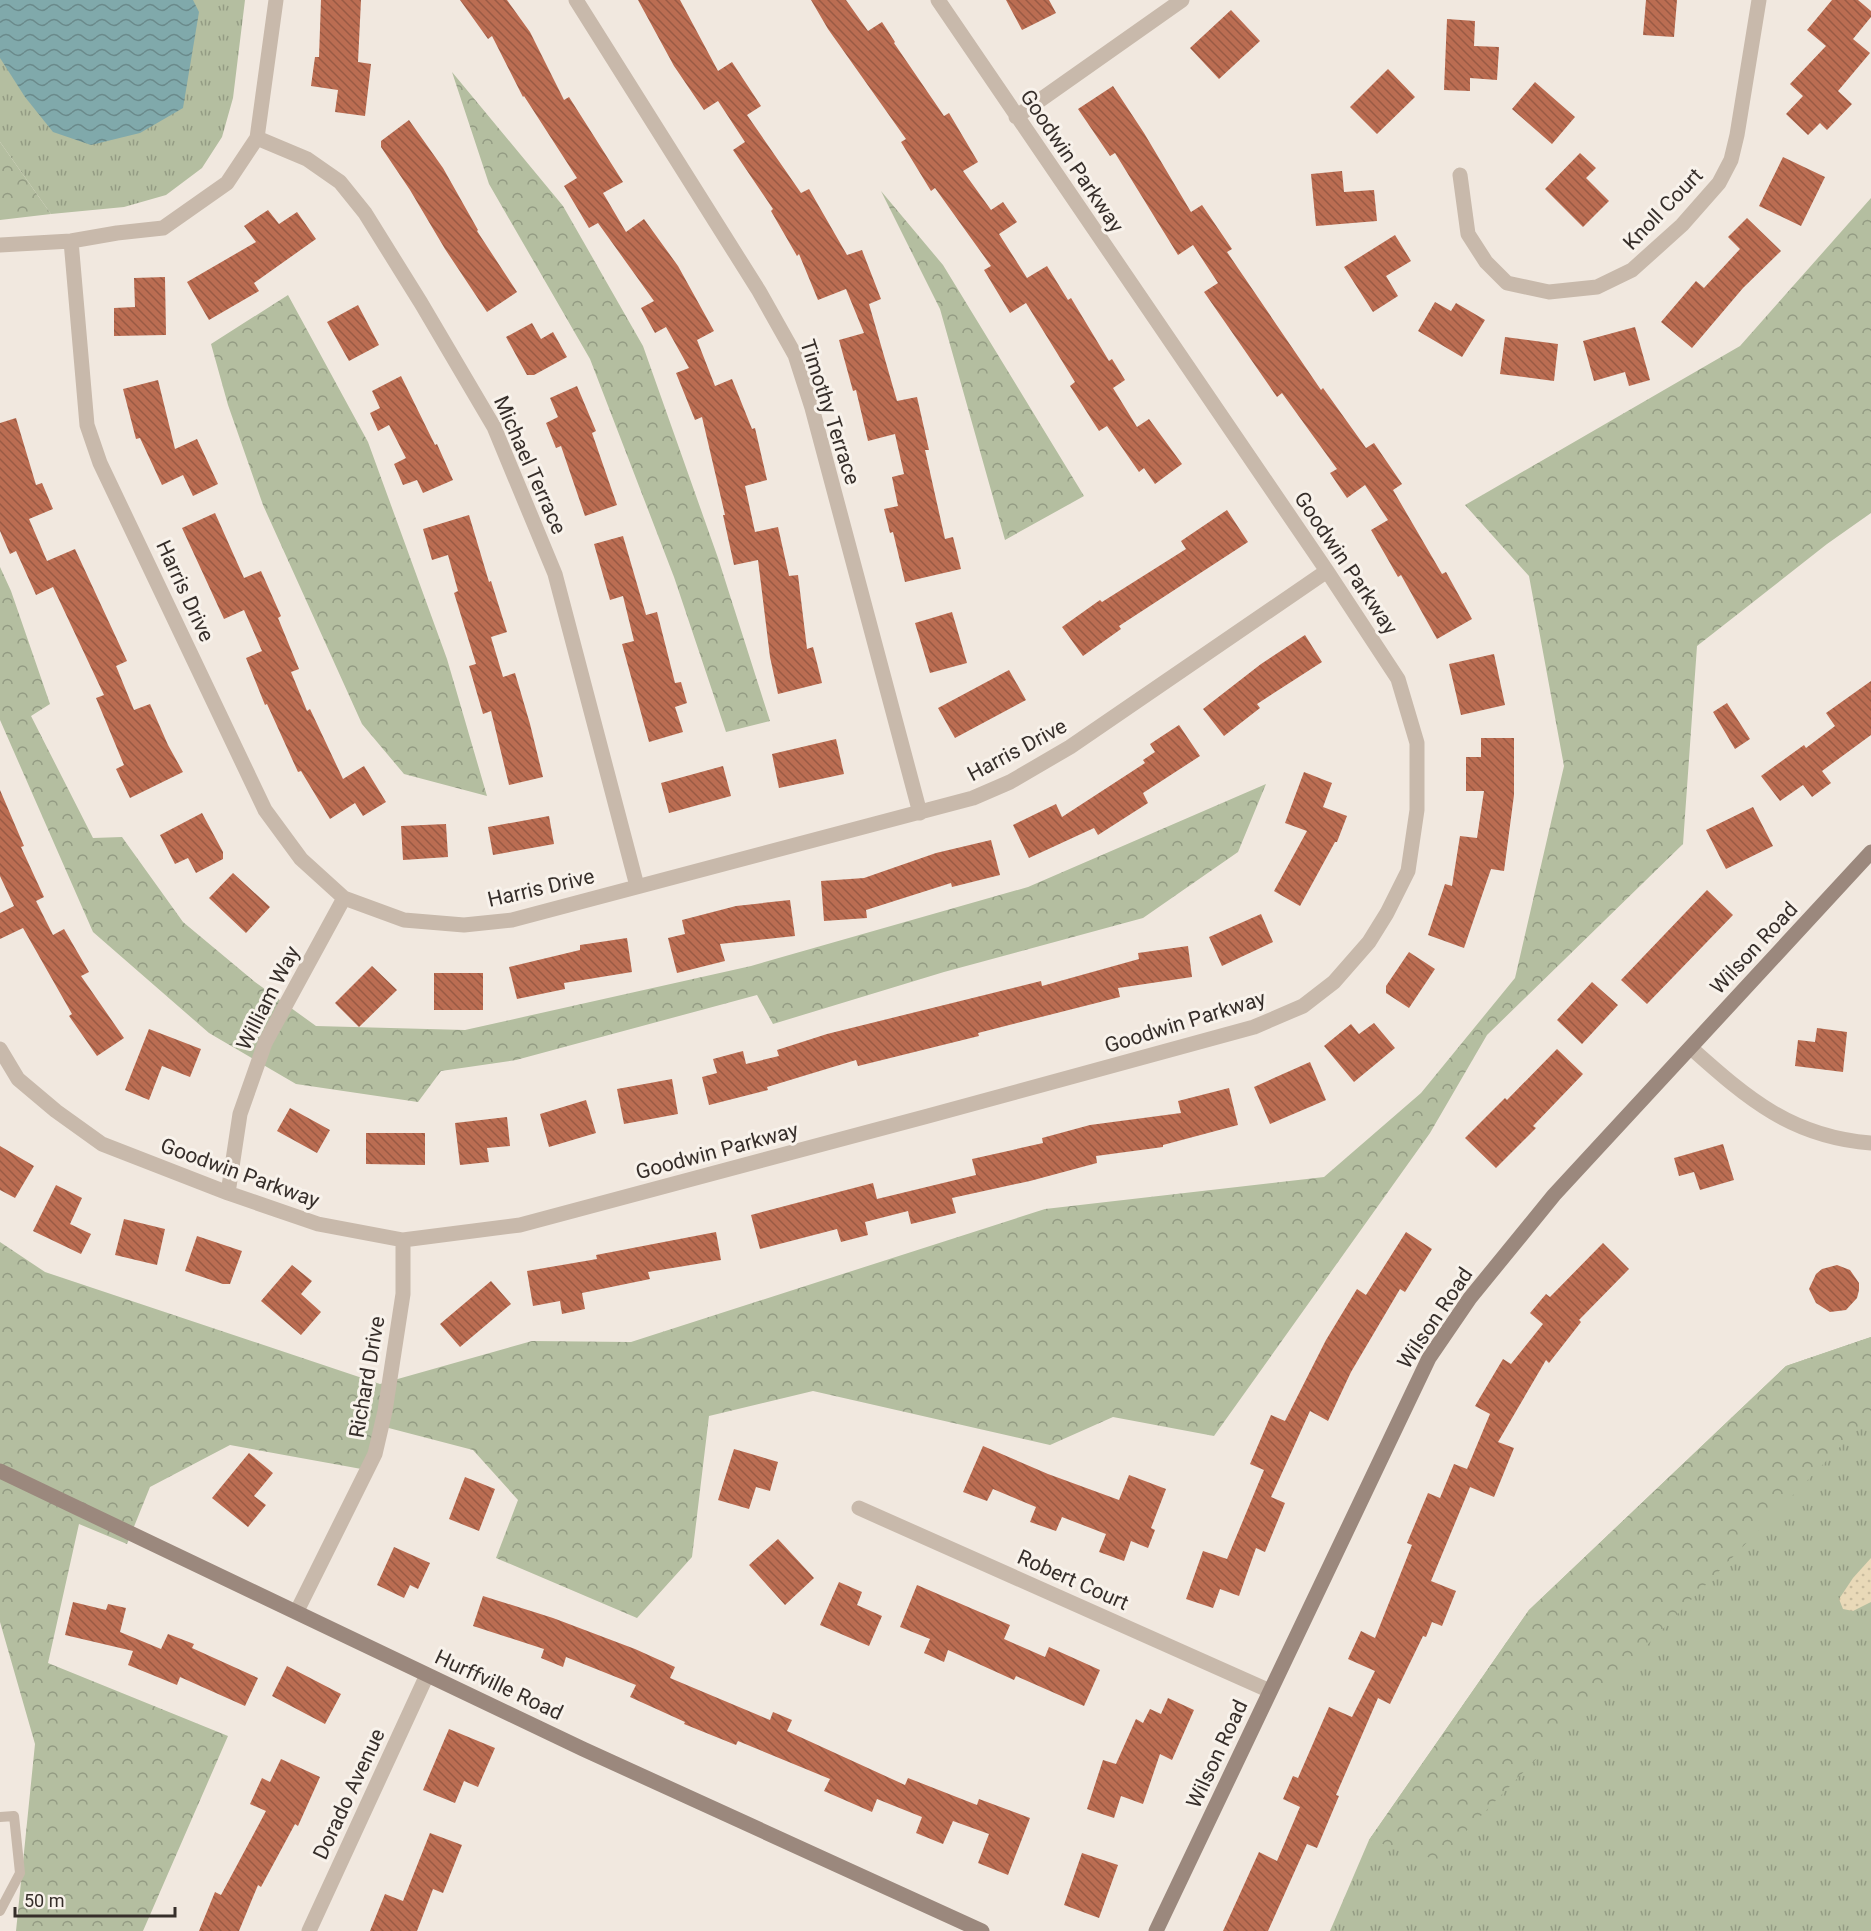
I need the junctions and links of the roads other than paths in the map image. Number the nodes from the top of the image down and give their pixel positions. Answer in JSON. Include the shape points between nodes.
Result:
{"nodes":[{"id":1,"x":276,"y":0,"type":"edge"},
{"id":2,"x":576,"y":0,"type":"edge"},
{"id":3,"x":938,"y":0,"type":"edge"},
{"id":4,"x":1182,"y":0,"type":"edge"},
{"id":5,"x":1759,"y":0,"type":"edge"},
{"id":6,"x":1016,"y":117,"type":"junction"},
{"id":7,"x":257,"y":138,"type":"junction"},
{"id":8,"x":1460,"y":175,"type":"dead end"},
{"id":9,"x":71,"y":241,"type":"junction"},
{"id":10,"x":0,"y":245,"type":"edge"},
{"id":11,"x":1327,"y":571,"type":"junction"},
{"id":12,"x":920,"y":813,"type":"junction"},
{"id":13,"x":1871,"y":852,"type":"edge"},
{"id":14,"x":637,"y":886,"type":"junction"},
{"id":15,"x":345,"y":898,"type":"junction"},
{"id":16,"x":1691,"y":1048,"type":"junction"},
{"id":17,"x":0,"y":1049,"type":"edge"},
{"id":18,"x":1871,"y":1143,"type":"edge"},
{"id":19,"x":228,"y":1193,"type":"junction"},
{"id":20,"x":403,"y":1240,"type":"junction"},
{"id":21,"x":0,"y":1471,"type":"edge"},
{"id":22,"x":860,"y":1508,"type":"dead end"},
{"id":23,"x":297,"y":1611,"type":"junction"},
{"id":24,"x":427,"y":1675,"type":"junction"},
{"id":25,"x":1270,"y":1691,"type":"junction"},
{"id":26,"x":0,"y":1817,"type":"edge"},
{"id":27,"x":5,"y":1893,"type":"edge"},
{"id":28,"x":0,"y":1911,"type":"edge"},
{"id":29,"x":309,"y":1931,"type":"edge"},
{"id":30,"x":982,"y":1931,"type":"edge"},
{"id":31,"x":1156,"y":1931,"type":"edge"}],
"edges":[{"from":1,"to":7,"type":"street"},
{"from":2,"to":12,"type":"street","name":"Timothy Terrace","via":[[759,291],[795,356]]},
{"from":3,"to":6,"type":"street","name":"Goodwin Parkway"},
{"from":4,"to":6,"type":"street"},
{"from":5,"to":8,"type":"street","name":"Knoll Court","via":[[1731,160],[1719,183],[1682,225],[1632,270],[1597,287],[1549,292],[1507,283],[1486,262],[1468,234]]},
{"from":6,"to":11,"type":"street","name":"Goodwin Parkway"},
{"from":7,"to":9,"type":"street","via":[[227,183],[163,228]]},
{"from":7,"to":14,"type":"street","name":"Michael Terrace","via":[[307,159],[340,182],[365,213],[494,428],[555,574]]},
{"from":9,"to":10,"type":"street"},
{"from":9,"to":15,"type":"street","name":"Harris Drive","via":[[87,425],[100,463],[265,810],[301,860]]},
{"from":11,"to":12,"type":"street","name":"Harris Drive","via":[[1070,747],[1010,782],[973,798]]},
{"from":11,"to":20,"type":"street","name":"Goodwin Parkway","via":[[1398,680],[1417,743],[1417,810],[1408,871],[1387,913],[1369,942],[1334,982],[1303,1006],[1242,1030],[520,1225]]},
{"from":12,"to":14,"type":"street","name":"Harris Drive"},
{"from":13,"to":16,"type":"street","name":"Wilson Road"},
{"from":14,"to":15,"type":"street","name":"Harris Drive","via":[[512,920],[464,925],[405,920]]},
{"from":15,"to":19,"type":"street","name":"William Way","via":[[265,1043],[240,1114]]},
{"from":16,"to":18,"type":"street","via":[[1743,1094],[1798,1127],[1823,1136]]},
{"from":16,"to":25,"type":"street","name":"Wilson Road","via":[[1554,1195],[1470,1298],[1429,1358]]},
{"from":17,"to":19,"type":"street","name":"Goodwin Parkway","via":[[18,1079],[102,1144]]},
{"from":19,"to":20,"type":"street","name":"Goodwin Parkway","via":[[318,1224]]},
{"from":20,"to":23,"type":"street","name":"Richard Drive","via":[[403,1294],[375,1454]]},
{"from":21,"to":23,"type":"street","name":"Hurffville Road"},
{"from":22,"to":25,"type":"street","name":"Robert Court"},
{"from":23,"to":24,"type":"street","name":"Hurffville Road"},
{"from":24,"to":29,"type":"street","name":"Dorado Avenue"},
{"from":24,"to":30,"type":"street","name":"Hurffville Road"},
{"from":25,"to":31,"type":"street","name":"Wilson Road"},
{"from":26,"to":27,"type":"lane","via":[[14,1816],[20,1874]]},
{"from":27,"to":28,"type":"lane"}]}
